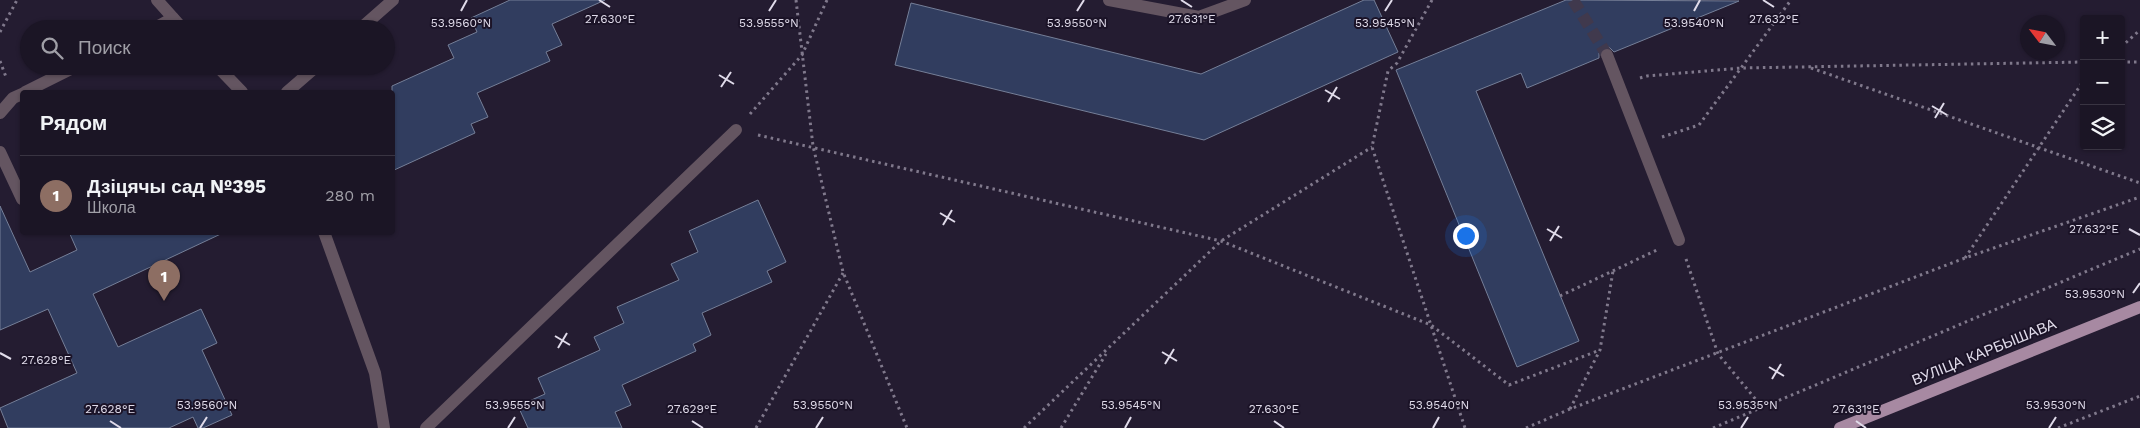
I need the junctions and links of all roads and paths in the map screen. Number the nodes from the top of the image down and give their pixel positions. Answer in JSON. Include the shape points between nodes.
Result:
{"nodes":[{"id":1,"x":17,"y":0,"type":"edge"},
{"id":2,"x":157,"y":0,"type":"edge"},
{"id":3,"x":393,"y":0,"type":"edge"},
{"id":4,"x":796,"y":0,"type":"edge"},
{"id":5,"x":827,"y":0,"type":"edge"},
{"id":6,"x":1109,"y":0,"type":"edge"},
{"id":7,"x":1245,"y":0,"type":"edge"},
{"id":8,"x":1432,"y":0,"type":"edge"},
{"id":9,"x":1791,"y":0,"type":"edge"},
{"id":10,"x":173,"y":18,"type":"joint"},
{"id":11,"x":169,"y":20,"type":"edge"},
{"id":12,"x":370,"y":20,"type":"edge"},
{"id":13,"x":2140,"y":30,"type":"edge"},
{"id":14,"x":0,"y":32,"type":"edge"},
{"id":15,"x":2125,"y":43,"type":"edge"},
{"id":16,"x":802,"y":55,"type":"junction"},
{"id":17,"x":1608,"y":55,"type":"tunnel mouth"},
{"id":18,"x":2080,"y":62,"type":"edge"},
{"id":19,"x":2125,"y":62,"type":"edge"},
{"id":20,"x":2140,"y":62,"type":"edge"},
{"id":21,"x":1808,"y":67,"type":"junction"},
{"id":22,"x":1741,"y":68,"type":"junction"},
{"id":23,"x":59,"y":75,"type":"edge"},
{"id":24,"x":226,"y":75,"type":"edge"},
{"id":25,"x":307,"y":75,"type":"edge"},
{"id":26,"x":2080,"y":86,"type":"edge"},
{"id":27,"x":1618,"y":87,"type":"junction"},
{"id":28,"x":30,"y":90,"type":"edge"},
{"id":29,"x":240,"y":90,"type":"edge"},
{"id":30,"x":289,"y":90,"type":"edge"},
{"id":31,"x":20,"y":95,"type":"edge"},
{"id":32,"x":0,"y":113,"type":"edge"},
{"id":33,"x":736,"y":130,"type":"junction"},
{"id":34,"x":1643,"y":142,"type":"junction"},
{"id":35,"x":813,"y":146,"type":"junction"},
{"id":36,"x":1372,"y":147,"type":"junction"},
{"id":37,"x":2038,"y":147,"type":"junction"},
{"id":38,"x":0,"y":152,"type":"edge"},
{"id":39,"x":2140,"y":182,"type":"edge"},
{"id":40,"x":20,"y":195,"type":"edge"},
{"id":41,"x":2140,"y":196,"type":"edge"},
{"id":42,"x":325,"y":235,"type":"edge"},
{"id":43,"x":1679,"y":240,"type":"junction"},
{"id":44,"x":1221,"y":241,"type":"junction"},
{"id":45,"x":2140,"y":249,"type":"edge"},
{"id":46,"x":1965,"y":258,"type":"junction"},
{"id":47,"x":1613,"y":270,"type":"junction"},
{"id":48,"x":843,"y":272,"type":"junction"},
{"id":49,"x":1560,"y":296,"type":"dead end"},
{"id":50,"x":2140,"y":307,"type":"edge"},
{"id":51,"x":1431,"y":325,"type":"junction"},
{"id":52,"x":1109,"y":350,"type":"junction"},
{"id":53,"x":1600,"y":350,"type":"junction"},
{"id":54,"x":1718,"y":354,"type":"junction"},
{"id":55,"x":2140,"y":396,"type":"edge"},
{"id":56,"x":1762,"y":408,"type":"junction"},
{"id":57,"x":1570,"y":409,"type":"junction"},
{"id":58,"x":384,"y":428,"type":"edge"},
{"id":59,"x":426,"y":428,"type":"edge"},
{"id":60,"x":756,"y":428,"type":"edge"},
{"id":61,"x":907,"y":428,"type":"edge"},
{"id":62,"x":1024,"y":428,"type":"edge"},
{"id":63,"x":1061,"y":428,"type":"edge"},
{"id":64,"x":1465,"y":428,"type":"edge"},
{"id":65,"x":1526,"y":428,"type":"edge"},
{"id":66,"x":1713,"y":428,"type":"edge"},
{"id":67,"x":1840,"y":428,"type":"edge"},
{"id":68,"x":2058,"y":428,"type":"edge"}],
"edges":[{"from":1,"to":14,"type":"path"},
{"from":2,"to":10,"type":"lane"},
{"from":3,"to":12,"type":"lane"},
{"from":4,"to":16,"type":"path"},
{"from":5,"to":16,"type":"path"},
{"from":6,"to":7,"type":"lane","via":[[1199,17]]},
{"from":8,"to":36,"type":"path","via":[[1397,63],[1388,71]]},
{"from":9,"to":22,"type":"path"},
{"from":10,"to":11,"type":"lane"},
{"from":13,"to":15,"type":"path"},
{"from":16,"to":33,"type":"path"},
{"from":16,"to":35,"type":"path"},
{"from":17,"to":27,"type":"lane"},
{"from":18,"to":21,"type":"path"},
{"from":19,"to":20,"type":"path"},
{"from":21,"to":22,"type":"path"},
{"from":21,"to":37,"type":"path"},
{"from":22,"to":27,"type":"path","via":[[1647,76]]},
{"from":22,"to":34,"type":"path","via":[[1699,125]]},
{"from":23,"to":28,"type":"lane"},
{"from":24,"to":29,"type":"lane"},
{"from":25,"to":30,"type":"lane"},
{"from":26,"to":37,"type":"path"},
{"from":27,"to":34,"type":"lane"},
{"from":31,"to":32,"type":"lane"},
{"from":33,"to":35,"type":"path"},
{"from":33,"to":59,"type":"lane"},
{"from":34,"to":43,"type":"lane"},
{"from":35,"to":44,"type":"path"},
{"from":35,"to":48,"type":"path"},
{"from":36,"to":44,"type":"path"},
{"from":36,"to":51,"type":"path"},
{"from":37,"to":39,"type":"path"},
{"from":37,"to":46,"type":"path"},
{"from":38,"to":40,"type":"lane"},
{"from":41,"to":46,"type":"path"},
{"from":42,"to":58,"type":"lane","via":[[375,373]]},
{"from":43,"to":47,"type":"path"},
{"from":43,"to":54,"type":"path"},
{"from":44,"to":51,"type":"path"},
{"from":44,"to":52,"type":"path"},
{"from":45,"to":56,"type":"path"},
{"from":46,"to":54,"type":"path"},
{"from":47,"to":49,"type":"path"},
{"from":47,"to":53,"type":"path"},
{"from":48,"to":60,"type":"path"},
{"from":48,"to":61,"type":"path"},
{"from":50,"to":67,"type":"main road","name":"ВУЛІЦА КАРБЫШАВА"},
{"from":51,"to":53,"type":"path","via":[[1509,384]]},
{"from":51,"to":64,"type":"path"},
{"from":52,"to":62,"type":"path"},
{"from":52,"to":63,"type":"path"},
{"from":53,"to":57,"type":"path"},
{"from":54,"to":56,"type":"path"},
{"from":54,"to":57,"type":"path"},
{"from":55,"to":68,"type":"path"},
{"from":56,"to":66,"type":"path"},
{"from":57,"to":65,"type":"path"}]}
